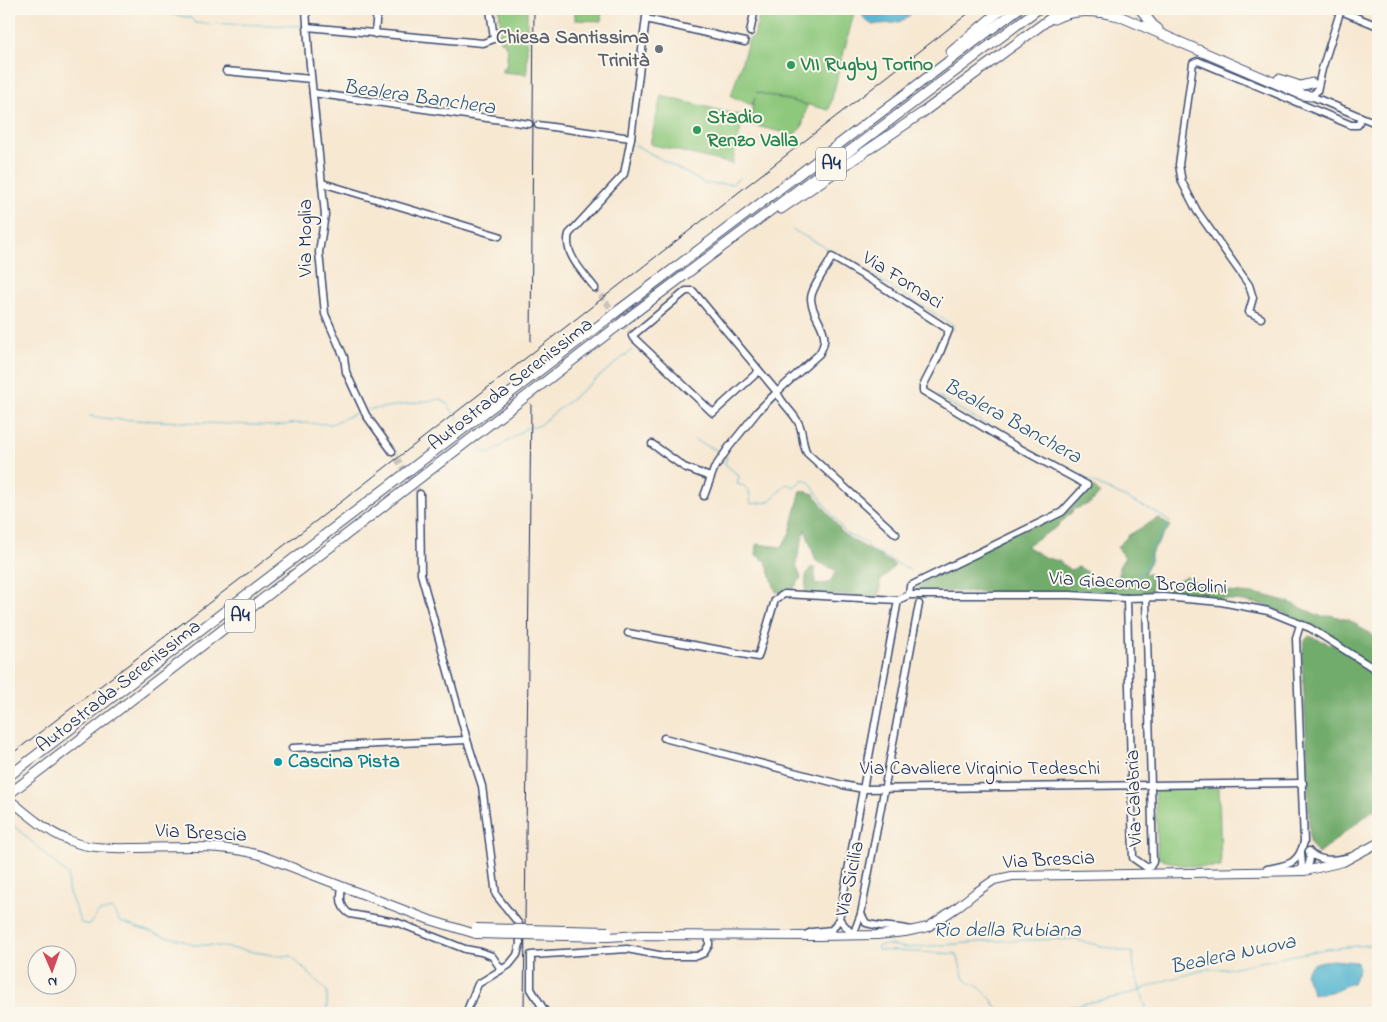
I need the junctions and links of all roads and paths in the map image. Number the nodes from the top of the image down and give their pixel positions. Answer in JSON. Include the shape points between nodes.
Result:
{"nodes":[{"id":1,"x":306,"y":9,"type":"edge"},
{"id":2,"x":377,"y":9,"type":"edge"},
{"id":3,"x":490,"y":9,"type":"edge"},
{"id":4,"x":647,"y":9,"type":"edge"},
{"id":5,"x":755,"y":9,"type":"edge"},
{"id":6,"x":1002,"y":9,"type":"edge"},
{"id":7,"x":1018,"y":9,"type":"edge"},
{"id":8,"x":1038,"y":9,"type":"edge"},
{"id":9,"x":1063,"y":9,"type":"edge"},
{"id":10,"x":1140,"y":9,"type":"edge"},
{"id":11,"x":1341,"y":10,"type":"edge"},
{"id":12,"x":646,"y":19,"type":"junction"},
{"id":13,"x":1378,"y":26,"type":"edge"},
{"id":14,"x":307,"y":27,"type":"junction"},
{"id":15,"x":750,"y":32,"type":"dead end"},
{"id":16,"x":375,"y":34,"type":"junction"},
{"id":17,"x":745,"y":42,"type":"dead end"},
{"id":18,"x":1009,"y":50,"type":"junction"},
{"id":19,"x":1322,"y":69,"type":"junction"},
{"id":20,"x":226,"y":71,"type":"dead end"},
{"id":21,"x":1272,"y":78,"type":"junction"},
{"id":22,"x":312,"y":79,"type":"junction"},
{"id":23,"x":1312,"y":83,"type":"junction"},
{"id":24,"x":917,"y":85,"type":"junction"},
{"id":25,"x":313,"y":93,"type":"junction"},
{"id":26,"x":1311,"y":96,"type":"junction"},
{"id":27,"x":1361,"y":117,"type":"junction"},
{"id":28,"x":528,"y":124,"type":"dead end"},
{"id":29,"x":1378,"y":124,"type":"edge"},
{"id":30,"x":538,"y":125,"type":"dead end"},
{"id":31,"x":631,"y":138,"type":"junction"},
{"id":32,"x":322,"y":183,"type":"junction"},
{"id":33,"x":499,"y":236,"type":"dead end"},
{"id":34,"x":687,"y":272,"type":"junction"},
{"id":35,"x":595,"y":288,"type":"tunnel mouth"},
{"id":36,"x":1261,"y":318,"type":"dead end"},
{"id":37,"x":759,"y":371,"type":"junction"},
{"id":38,"x":777,"y":392,"type":"junction"},
{"id":39,"x":652,"y":444,"type":"dead end"},
{"id":40,"x":392,"y":450,"type":"tunnel mouth"},
{"id":41,"x":710,"y":478,"type":"junction"},
{"id":42,"x":420,"y":494,"type":"tunnel mouth"},
{"id":43,"x":704,"y":496,"type":"dead end"},
{"id":44,"x":896,"y":534,"type":"dead end"},
{"id":45,"x":909,"y":594,"type":"junction"},
{"id":46,"x":934,"y":595,"type":"junction"},
{"id":47,"x":1128,"y":598,"type":"junction"},
{"id":48,"x":1146,"y":598,"type":"junction"},
{"id":49,"x":898,"y":600,"type":"junction"},
{"id":50,"x":919,"y":604,"type":"junction"},
{"id":51,"x":1300,"y":624,"type":"junction"},
{"id":52,"x":628,"y":633,"type":"dead end"},
{"id":53,"x":1378,"y":671,"type":"edge"},
{"id":54,"x":664,"y":738,"type":"dead end"},
{"id":55,"x":467,"y":740,"type":"junction"},
{"id":56,"x":292,"y":748,"type":"dead end"},
{"id":57,"x":9,"y":776,"type":"edge"},
{"id":58,"x":1303,"y":783,"type":"junction"},
{"id":59,"x":1131,"y":785,"type":"junction"},
{"id":60,"x":1151,"y":785,"type":"junction"},
{"id":61,"x":885,"y":788,"type":"junction"},
{"id":62,"x":863,"y":789,"type":"junction"},
{"id":63,"x":9,"y":794,"type":"edge"},
{"id":64,"x":9,"y":799,"type":"edge"},
{"id":65,"x":1304,"y":842,"type":"junction"},
{"id":66,"x":1378,"y":843,"type":"edge"},
{"id":67,"x":1301,"y":852,"type":"junction"},
{"id":68,"x":1309,"y":852,"type":"junction"},
{"id":69,"x":1358,"y":855,"type":"junction"},
{"id":70,"x":1305,"y":871,"type":"junction"},
{"id":71,"x":1252,"y":872,"type":"junction"},
{"id":72,"x":342,"y":887,"type":"junction"},
{"id":73,"x":861,"y":914,"type":"junction"},
{"id":74,"x":839,"y":919,"type":"junction"},
{"id":75,"x":913,"y":930,"type":"junction"},
{"id":76,"x":853,"y":935,"type":"junction"},
{"id":77,"x":708,"y":936,"type":"junction"},
{"id":78,"x":801,"y":936,"type":"junction"},
{"id":79,"x":501,"y":969,"type":"junction"},
{"id":80,"x":466,"y":1013,"type":"edge"},
{"id":81,"x":546,"y":1013,"type":"edge"}],
"edges":[{"from":1,"to":14,"type":"street","name":"Via Moglia"},
{"from":2,"to":16,"type":"street"},
{"from":3,"to":16,"type":"street","via":[[494,39],[483,43]]},
{"from":4,"to":12,"type":"street"},
{"from":5,"to":15,"type":"street"},
{"from":6,"to":24,"type":"highway","via":[[933,66]]},
{"from":7,"to":24,"type":"highway","name":"Autostrada Serenissima","number":"A4"},
{"from":8,"to":34,"type":"highway","name":"Autostrada Serenissima","number":"A4"},
{"from":9,"to":18,"type":"highway"},
{"from":10,"to":21,"type":"highway","via":[[1153,25],[1164,32]]},
{"from":11,"to":13,"type":"street"},
{"from":11,"to":19,"type":"street"},
{"from":12,"to":17,"type":"street"},
{"from":12,"to":31,"type":"street"},
{"from":14,"to":16,"type":"street"},
{"from":14,"to":22,"type":"street","name":"Via Moglia"},
{"from":18,"to":26,"type":"highway","via":[[1058,17],[1089,10],[1103,12]]},
{"from":18,"to":34,"type":"highway"},
{"from":19,"to":23,"type":"street"},
{"from":19,"to":26,"type":"street","via":[[1317,91]]},
{"from":20,"to":22,"type":"street"},
{"from":21,"to":23,"type":"highway","via":[[1300,86]]},
{"from":21,"to":26,"type":"highway"},
{"from":22,"to":25,"type":"street","name":"Via Moglia"},
{"from":23,"to":26,"type":"street"},
{"from":24,"to":57,"type":"highway","name":"Autostrada Serenissima","number":"A4","bridge":true},
{"from":25,"to":28,"type":"street"},
{"from":25,"to":32,"type":"street","name":"Via Moglia"},
{"from":26,"to":27,"type":"street"},
{"from":27,"to":29,"type":"street"},
{"from":27,"to":36,"type":"street","via":[[1358,125],[1351,125],[1198,61],[1193,63],[1180,165],[1182,182],[1204,223],[1249,285],[1253,298],[1250,312]]},
{"from":30,"to":31,"type":"street"},
{"from":31,"to":35,"type":"street","via":[[624,174],[569,234],[567,241],[573,258]]},
{"from":32,"to":33,"type":"street"},
{"from":32,"to":40,"type":"street","name":"Via Moglia","via":[[325,215],[319,252],[325,314],[362,408]]},
{"from":34,"to":63,"type":"highway","name":"Autostrada Serenissima","number":"A4","bridge":true},
{"from":37,"to":37,"type":"street","via":[[713,413],[633,337],[689,290]]},
{"from":37,"to":38,"type":"street"},
{"from":38,"to":41,"type":"street","via":[[729,447]]},
{"from":38,"to":44,"type":"street","via":[[799,423],[807,453]]},
{"from":38,"to":45,"type":"street","name":"Via Fornaci","via":[[823,348],[824,334],[811,298],[832,257],[949,330],[923,391],[1087,485],[1062,512],[910,586]]},
{"from":39,"to":41,"type":"street","via":[[684,467]]},
{"from":41,"to":43,"type":"street"},
{"from":42,"to":55,"type":"street","via":[[421,574]]},
{"from":45,"to":46,"type":"street","name":"Via Giacomo Brodolini"},
{"from":45,"to":49,"type":"street"},
{"from":45,"to":50,"type":"street"},
{"from":46,"to":47,"type":"street","name":"Via Giacomo Brodolini"},
{"from":46,"to":50,"type":"street"},
{"from":47,"to":48,"type":"street","name":"Via Giacomo Brodolini"},
{"from":47,"to":59,"type":"street","name":"Via Calabria"},
{"from":48,"to":51,"type":"street","name":"Via Giacomo Brodolini","via":[[1221,602],[1268,611]]},
{"from":48,"to":60,"type":"street","name":"Via Calabria"},
{"from":49,"to":52,"type":"street","via":[[784,594],[775,600],[758,656]]},
{"from":49,"to":62,"type":"street","name":"Via Sicilia"},
{"from":50,"to":61,"type":"street","name":"Via Sicilia"},
{"from":51,"to":53,"type":"street","name":"Via Giacomo Brodolini"},
{"from":51,"to":58,"type":"street","via":[[1296,638]]},
{"from":54,"to":62,"type":"street","name":"Via Cavaliere Virginio Tedeschi"},
{"from":55,"to":56,"type":"street"},
{"from":55,"to":79,"type":"street","via":[[482,786],[496,895],[519,924],[517,955]]},
{"from":58,"to":60,"type":"street","name":"Via Cavaliere Virginio Tedeschi"},
{"from":58,"to":65,"type":"street"},
{"from":59,"to":60,"type":"street","name":"Via Cavaliere Virginio Tedeschi"},
{"from":59,"to":60,"type":"street","name":"Via Calabria","via":[[1133,858],[1146,867],[1153,862]]},
{"from":59,"to":61,"type":"street","name":"Via Cavaliere Virginio Tedeschi"},
{"from":61,"to":62,"type":"street","name":"Via Cavaliere Virginio Tedeschi"},
{"from":61,"to":73,"type":"street","name":"Via Sicilia"},
{"from":62,"to":74,"type":"street","name":"Via Sicilia"},
{"from":64,"to":72,"type":"main road","name":"Via Brescia","via":[[46,828],[68,841],[89,847],[242,850]]},
{"from":65,"to":67,"type":"street"},
{"from":65,"to":68,"type":"street"},
{"from":66,"to":69,"type":"main road","name":"Via Brescia"},
{"from":67,"to":70,"type":"street"},
{"from":67,"to":71,"type":"street","via":[[1297,859],[1284,867]]},
{"from":68,"to":69,"type":"street","via":[[1322,860]]},
{"from":68,"to":70,"type":"street","via":[[1309,866]]},
{"from":69,"to":70,"type":"main road","name":"Via Brescia"},
{"from":70,"to":71,"type":"main road","name":"Via Brescia"},
{"from":71,"to":75,"type":"main road","name":"Via Brescia","via":[[1012,876],[994,880],[928,927]]},
{"from":72,"to":77,"type":"main road","name":"Via Brescia","bridge":true,"via":[[453,927],[476,931]]},
{"from":72,"to":79,"type":"street","via":[[341,904],[346,912],[396,922],[492,956]]},
{"from":73,"to":75,"type":"street","via":[[866,923],[875,926]]},
{"from":73,"to":76,"type":"street","name":"Via Sicilia"},
{"from":74,"to":76,"type":"street","name":"Via Sicilia"},
{"from":74,"to":78,"type":"street","via":[[832,930]]},
{"from":75,"to":76,"type":"main road","name":"Via Brescia"},
{"from":76,"to":78,"type":"main road","name":"Via Brescia"},
{"from":77,"to":78,"type":"main road","name":"Via Brescia"},
{"from":77,"to":81,"type":"street","via":[[709,945],[704,953],[696,956],[664,956],[628,949],[531,955],[531,989]]},
{"from":79,"to":80,"type":"street","via":[[478,984]]}]}
